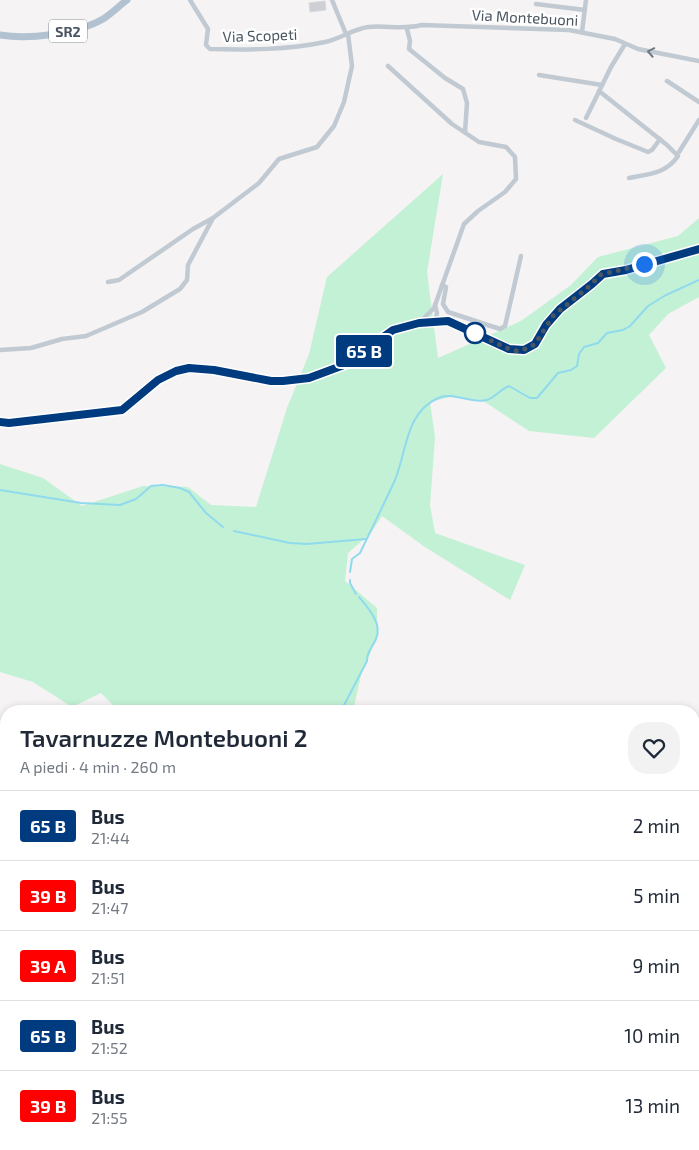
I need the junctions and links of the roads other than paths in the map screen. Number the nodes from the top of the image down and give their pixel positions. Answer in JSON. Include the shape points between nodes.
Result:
{"nodes":[{"id":1,"x":127,"y":0,"type":"edge"},
{"id":2,"x":190,"y":0,"type":"edge"},
{"id":3,"x":332,"y":0,"type":"edge"},
{"id":4,"x":586,"y":0,"type":"edge"},
{"id":5,"x":536,"y":4,"type":"dead end"},
{"id":6,"x":585,"y":10,"type":"junction"},
{"id":7,"x":407,"y":29,"type":"junction"},
{"id":8,"x":582,"y":32,"type":"junction"},
{"id":9,"x":347,"y":34,"type":"junction"},
{"id":10,"x":0,"y":35,"type":"edge"},
{"id":11,"x":336,"y":40,"type":"joint"},
{"id":12,"x":625,"y":44,"type":"junction"},
{"id":13,"x":699,"y":61,"type":"edge"},
{"id":14,"x":388,"y":66,"type":"dead end"},
{"id":15,"x":539,"y":75,"type":"dead end"},
{"id":16,"x":667,"y":81,"type":"dead end"},
{"id":17,"x":602,"y":85,"type":"junction"},
{"id":18,"x":599,"y":91,"type":"junction"},
{"id":19,"x":699,"y":102,"type":"edge"},
{"id":20,"x":586,"y":118,"type":"dead end"},
{"id":21,"x":576,"y":120,"type":"dead end"},
{"id":22,"x":699,"y":120,"type":"edge"},
{"id":23,"x":465,"y":132,"type":"junction"},
{"id":24,"x":660,"y":139,"type":"junction"},
{"id":25,"x":679,"y":152,"type":"dead end"},
{"id":26,"x":629,"y":178,"type":"dead end"},
{"id":27,"x":213,"y":218,"type":"junction"},
{"id":28,"x":699,"y":249,"type":"edge"},
{"id":29,"x":522,"y":256,"type":"dead end"},
{"id":30,"x":108,"y":282,"type":"dead end"},
{"id":31,"x":442,"y":284,"type":"junction"},
{"id":32,"x":435,"y":308,"type":"junction"},
{"id":33,"x":435,"y":321,"type":"junction"},
{"id":34,"x":445,"y":321,"type":"junction"},
{"id":35,"x":477,"y":322,"type":"junction"},
{"id":36,"x":419,"y":323,"type":"junction"},
{"id":37,"x":474,"y":332,"type":"junction"},
{"id":38,"x":0,"y":350,"type":"edge"},
{"id":39,"x":0,"y":422,"type":"edge"}],
"edges":[{"from":1,"to":10,"type":"main road","number":"SR2","via":[[102,19],[83,27],[29,37]]},
{"from":2,"to":11,"type":"street","name":"Via Scopeti","via":[[208,29],[206,45],[210,49],[301,47]]},
{"from":3,"to":9,"type":"street"},
{"from":4,"to":6,"type":"street"},
{"from":5,"to":6,"type":"street"},
{"from":6,"to":8,"type":"street"},
{"from":7,"to":8,"type":"street","name":"Via Montebuoni","via":[[422,25]]},
{"from":7,"to":9,"type":"street","name":"Via Montebuoni","via":[[369,27]]},
{"from":7,"to":23,"type":"street","via":[[409,49],[462,89],[467,103]]},
{"from":8,"to":12,"type":"street","name":"Via Montebuoni"},
{"from":9,"to":11,"type":"street","name":"Via Montebuoni"},
{"from":9,"to":27,"type":"street","via":[[352,66],[344,102],[334,126],[317,147],[280,159],[259,183]]},
{"from":13,"to":12,"type":"street","name":"Via Montebuoni","one_way":true},
{"from":12,"to":17,"type":"street"},
{"from":14,"to":23,"type":"street"},
{"from":15,"to":17,"type":"street"},
{"from":16,"to":19,"type":"street"},
{"from":17,"to":18,"type":"street"},
{"from":18,"to":20,"type":"street"},
{"from":18,"to":24,"type":"street"},
{"from":21,"to":24,"type":"street","via":[[648,152]]},
{"from":22,"to":25,"type":"street"},
{"from":23,"to":31,"type":"street","via":[[479,142],[506,147],[515,157],[516,179],[505,192],[464,224]]},
{"from":24,"to":26,"type":"street","via":[[678,156],[672,165],[665,170]]},
{"from":27,"to":30,"type":"street","via":[[119,280]]},
{"from":27,"to":38,"type":"street","via":[[188,265],[187,280],[166,298],[86,336],[31,348]]},
{"from":28,"to":37,"type":"main road","via":[[603,274],[553,316],[529,348],[509,349]]},
{"from":29,"to":35,"type":"street","via":[[505,326],[495,329]]},
{"from":31,"to":32,"type":"street"},
{"from":31,"to":35,"type":"street","via":[[446,287],[444,304],[448,312]]},
{"from":32,"to":33,"type":"street"},
{"from":32,"to":34,"type":"street"},
{"from":32,"to":36,"type":"street"},
{"from":33,"to":34,"type":"main road"},
{"from":33,"to":36,"type":"main road"},
{"from":34,"to":37,"type":"main road"},
{"from":35,"to":37,"type":"street"},
{"from":36,"to":39,"type":"main road","via":[[393,330],[344,365],[309,378],[271,381],[189,368],[158,380],[133,402],[115,412]]}]}
